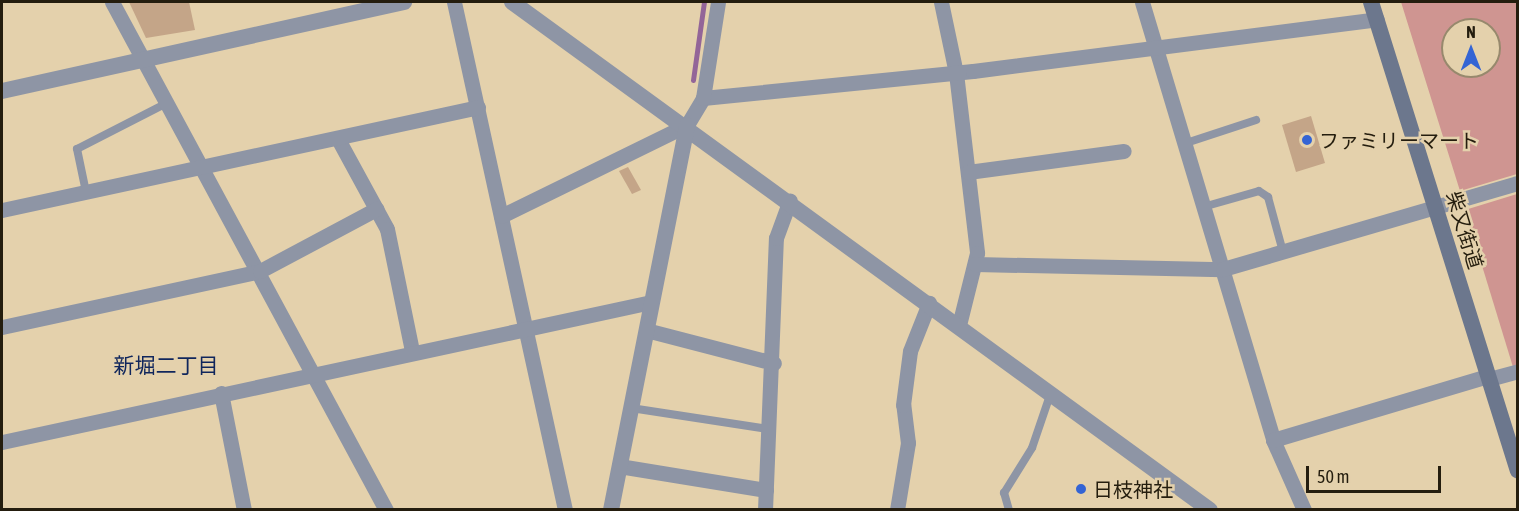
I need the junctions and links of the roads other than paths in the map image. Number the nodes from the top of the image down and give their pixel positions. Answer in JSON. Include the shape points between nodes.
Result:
{"nodes":[{"id":1,"x":112,"y":2,"type":"edge"},
{"id":2,"x":404,"y":2,"type":"edge"},
{"id":3,"x":454,"y":2,"type":"edge"},
{"id":4,"x":718,"y":2,"type":"edge"},
{"id":5,"x":941,"y":2,"type":"edge"},
{"id":6,"x":1142,"y":2,"type":"edge"},
{"id":7,"x":1371,"y":2,"type":"edge"},
{"id":8,"x":517,"y":3,"type":"edge"},
{"id":9,"x":1377,"y":19,"type":"junction"},
{"id":10,"x":1155,"y":48,"type":"junction"},
{"id":11,"x":145,"y":63,"type":"junction"},
{"id":12,"x":956,"y":73,"type":"junction"},
{"id":13,"x":2,"y":91,"type":"edge"},
{"id":14,"x":703,"y":98,"type":"junction"},
{"id":15,"x":167,"y":102,"type":"junction"},
{"id":16,"x":478,"y":107,"type":"junction"},
{"id":17,"x":1256,"y":120,"type":"dead end"},
{"id":18,"x":687,"y":125,"type":"junction"},
{"id":19,"x":338,"y":139,"type":"junction"},
{"id":20,"x":1182,"y":144,"type":"junction"},
{"id":21,"x":1124,"y":151,"type":"dead end"},
{"id":22,"x":202,"y":168,"type":"junction"},
{"id":23,"x":968,"y":172,"type":"junction"},
{"id":24,"x":1518,"y":183,"type":"edge"},
{"id":25,"x":86,"y":192,"type":"junction"},
{"id":26,"x":790,"y":200,"type":"junction"},
{"id":27,"x":1203,"y":207,"type":"junction"},
{"id":28,"x":1436,"y":208,"type":"junction"},
{"id":29,"x":376,"y":209,"type":"junction"},
{"id":30,"x":2,"y":210,"type":"edge"},
{"id":31,"x":501,"y":216,"type":"junction"},
{"id":32,"x":1283,"y":252,"type":"junction"},
{"id":33,"x":975,"y":264,"type":"junction"},
{"id":34,"x":1223,"y":269,"type":"junction"},
{"id":35,"x":260,"y":271,"type":"junction"},
{"id":36,"x":651,"y":302,"type":"junction"},
{"id":37,"x":929,"y":303,"type":"junction"},
{"id":38,"x":959,"y":325,"type":"junction"},
{"id":39,"x":2,"y":327,"type":"edge"},
{"id":40,"x":526,"y":328,"type":"junction"},
{"id":41,"x":645,"y":330,"type":"junction"},
{"id":42,"x":412,"y":351,"type":"junction"},
{"id":43,"x":774,"y":363,"type":"junction"},
{"id":44,"x":1518,"y":371,"type":"edge"},
{"id":45,"x":314,"y":373,"type":"junction"},
{"id":46,"x":1488,"y":378,"type":"junction"},
{"id":47,"x":221,"y":393,"type":"junction"},
{"id":48,"x":1050,"y":394,"type":"junction"},
{"id":49,"x":631,"y":408,"type":"junction"},
{"id":50,"x":771,"y":429,"type":"junction"},
{"id":51,"x":1273,"y":440,"type":"junction"},
{"id":52,"x":2,"y":442,"type":"edge"},
{"id":53,"x":620,"y":466,"type":"junction"},
{"id":54,"x":1518,"y":471,"type":"edge"},
{"id":55,"x":766,"y":490,"type":"junction"},
{"id":56,"x":563,"y":509,"type":"edge"},
{"id":57,"x":244,"y":510,"type":"edge"},
{"id":58,"x":386,"y":510,"type":"edge"},
{"id":59,"x":611,"y":510,"type":"edge"},
{"id":60,"x":765,"y":510,"type":"edge"},
{"id":61,"x":897,"y":510,"type":"edge"},
{"id":62,"x":1009,"y":510,"type":"edge"},
{"id":63,"x":1210,"y":510,"type":"edge"},
{"id":64,"x":1304,"y":510,"type":"edge"}],
"edges":[{"from":1,"to":11,"type":"street"},
{"from":2,"to":11,"type":"street"},
{"from":3,"to":16,"type":"street"},
{"from":4,"to":14,"type":"street"},
{"from":5,"to":12,"type":"street"},
{"from":6,"to":10,"type":"street"},
{"from":7,"to":9,"type":"main road","name":"柴又街道"},
{"from":8,"to":18,"type":"street"},
{"from":9,"to":10,"type":"street"},
{"from":9,"to":28,"type":"main road","name":"柴又街道"},
{"from":10,"to":12,"type":"street"},
{"from":10,"to":20,"type":"street"},
{"from":11,"to":13,"type":"street"},
{"from":11,"to":15,"type":"street"},
{"from":12,"to":14,"type":"street"},
{"from":12,"to":23,"type":"street"},
{"from":14,"to":18,"type":"street"},
{"from":15,"to":22,"type":"street"},
{"from":15,"to":25,"type":"lane","via":[[77,149]]},
{"from":16,"to":19,"type":"street"},
{"from":16,"to":31,"type":"street"},
{"from":17,"to":20,"type":"lane"},
{"from":18,"to":26,"type":"street"},
{"from":18,"to":31,"type":"street"},
{"from":18,"to":36,"type":"street"},
{"from":19,"to":22,"type":"street"},
{"from":19,"to":29,"type":"street"},
{"from":20,"to":27,"type":"street"},
{"from":21,"to":23,"type":"street"},
{"from":22,"to":25,"type":"street"},
{"from":22,"to":35,"type":"street"},
{"from":23,"to":33,"type":"street"},
{"from":24,"to":28,"type":"street"},
{"from":25,"to":30,"type":"street"},
{"from":26,"to":37,"type":"street"},
{"from":26,"to":43,"type":"street","via":[[776,238]]},
{"from":27,"to":32,"type":"lane","via":[[1259,191],[1268,196]]},
{"from":27,"to":34,"type":"street"},
{"from":28,"to":32,"type":"street"},
{"from":28,"to":46,"type":"main road","name":"柴又街道"},
{"from":29,"to":35,"type":"street"},
{"from":29,"to":42,"type":"street","via":[[387,229]]},
{"from":31,"to":40,"type":"street"},
{"from":32,"to":34,"type":"street"},
{"from":33,"to":34,"type":"street"},
{"from":33,"to":38,"type":"street"},
{"from":34,"to":51,"type":"street"},
{"from":35,"to":39,"type":"street"},
{"from":35,"to":45,"type":"street"},
{"from":36,"to":40,"type":"street"},
{"from":36,"to":41,"type":"street"},
{"from":37,"to":38,"type":"street"},
{"from":37,"to":61,"type":"street","via":[[910,351],[903,405],[908,443]]},
{"from":38,"to":48,"type":"street"},
{"from":40,"to":42,"type":"street"},
{"from":40,"to":56,"type":"street"},
{"from":41,"to":43,"type":"street"},
{"from":41,"to":49,"type":"street"},
{"from":42,"to":45,"type":"street"},
{"from":43,"to":50,"type":"street"},
{"from":44,"to":46,"type":"street"},
{"from":45,"to":47,"type":"street"},
{"from":45,"to":58,"type":"street"},
{"from":46,"to":51,"type":"street"},
{"from":46,"to":54,"type":"main road","name":"柴又街道"},
{"from":47,"to":52,"type":"street"},
{"from":47,"to":57,"type":"street"},
{"from":48,"to":62,"type":"lane","via":[[1032,448],[1004,493]]},
{"from":48,"to":63,"type":"street"},
{"from":49,"to":50,"type":"lane"},
{"from":49,"to":53,"type":"street"},
{"from":50,"to":55,"type":"street"},
{"from":51,"to":64,"type":"street"},
{"from":53,"to":55,"type":"street"},
{"from":53,"to":59,"type":"street"},
{"from":55,"to":60,"type":"street"}]}
